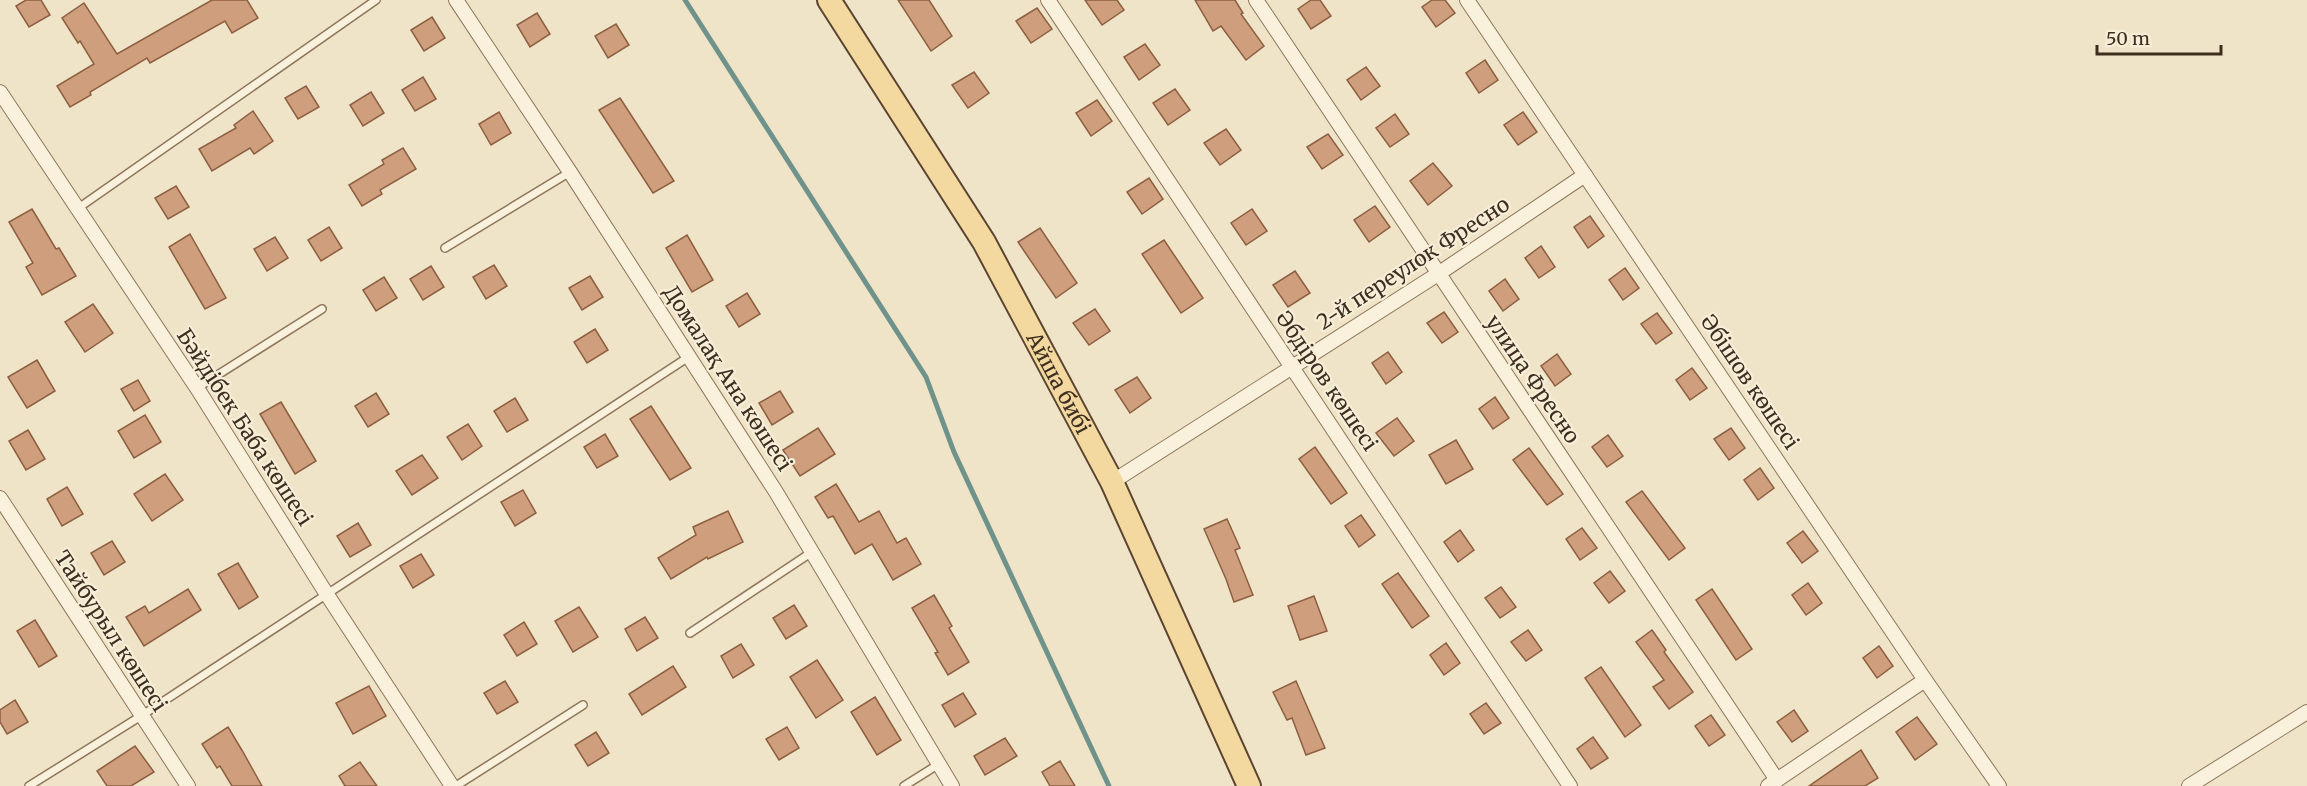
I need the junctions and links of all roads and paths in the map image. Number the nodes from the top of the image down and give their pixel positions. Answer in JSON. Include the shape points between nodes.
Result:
{"nodes":[{"id":1,"x":376,"y":0,"type":"edge"},
{"id":2,"x":456,"y":0,"type":"edge"},
{"id":3,"x":829,"y":0,"type":"edge"},
{"id":4,"x":1048,"y":0,"type":"edge"},
{"id":5,"x":1256,"y":0,"type":"edge"},
{"id":6,"x":1467,"y":0,"type":"edge"},
{"id":7,"x":0,"y":92,"type":"edge"},
{"id":8,"x":570,"y":172,"type":"junction"},
{"id":9,"x":1585,"y":176,"type":"junction"},
{"id":10,"x":77,"y":209,"type":"junction"},
{"id":11,"x":445,"y":248,"type":"dead end"},
{"id":12,"x":1438,"y":274,"type":"junction"},
{"id":13,"x":322,"y":309,"type":"dead end"},
{"id":14,"x":690,"y":356,"type":"junction"},
{"id":15,"x":1292,"y":366,"type":"junction"},
{"id":16,"x":197,"y":388,"type":"junction"},
{"id":17,"x":1112,"y":482,"type":"junction"},
{"id":18,"x":0,"y":498,"type":"edge"},
{"id":19,"x":812,"y":552,"type":"junction"},
{"id":20,"x":326,"y":593,"type":"junction"},
{"id":21,"x":690,"y":633,"type":"dead end"},
{"id":22,"x":1925,"y":680,"type":"junction"},
{"id":23,"x":583,"y":705,"type":"dead end"},
{"id":24,"x":2307,"y":712,"type":"edge"},
{"id":25,"x":141,"y":716,"type":"junction"},
{"id":26,"x":939,"y":764,"type":"junction"},
{"id":27,"x":1772,"y":783,"type":"edge"},
{"id":28,"x":29,"y":786,"type":"edge"},
{"id":29,"x":188,"y":786,"type":"edge"},
{"id":30,"x":454,"y":786,"type":"edge"},
{"id":31,"x":904,"y":786,"type":"edge"},
{"id":32,"x":952,"y":786,"type":"edge"},
{"id":33,"x":1249,"y":786,"type":"edge"},
{"id":34,"x":1570,"y":786,"type":"edge"},
{"id":35,"x":1999,"y":786,"type":"edge"},
{"id":36,"x":2189,"y":786,"type":"edge"}],
"edges":[{"from":1,"to":10,"type":"lane"},
{"from":2,"to":8,"type":"street","name":"Домалақ Ана көшесі"},
{"from":3,"to":17,"type":"main road","name":"Айша бибі","via":[[984,242]]},
{"from":4,"to":15,"type":"street","name":"Әбдіров көшесі"},
{"from":5,"to":12,"type":"street","name":"улица Фресно"},
{"from":6,"to":9,"type":"street","name":"Әбішов көшесі"},
{"from":7,"to":10,"type":"street","name":"Бәйдібек Баба көшесі"},
{"from":8,"to":11,"type":"lane"},
{"from":8,"to":14,"type":"street","name":"Домалақ Ана көшесі"},
{"from":9,"to":12,"type":"street","name":"2-й переулок Фресно"},
{"from":9,"to":22,"type":"street","name":"Әбішов көшесі"},
{"from":10,"to":16,"type":"street","name":"Бәйдібек Баба көшесі"},
{"from":12,"to":15,"type":"street","name":"2-й переулок Фресно"},
{"from":12,"to":27,"type":"street","name":"улица Фресно"},
{"from":13,"to":16,"type":"lane"},
{"from":14,"to":19,"type":"street","name":"Домалақ Ана көшесі"},
{"from":14,"to":20,"type":"lane"},
{"from":15,"to":17,"type":"street","name":"2-й переулок Фресно"},
{"from":15,"to":34,"type":"street","name":"Әбдіров көшесі"},
{"from":16,"to":20,"type":"street","name":"Бәйдібек Баба көшесі"},
{"from":17,"to":33,"type":"main road","name":"Айша бибі"},
{"from":18,"to":25,"type":"street","name":"Тайбурыл көшесі"},
{"from":19,"to":21,"type":"lane"},
{"from":19,"to":26,"type":"street","name":"Домалақ Ана көшесі"},
{"from":20,"to":25,"type":"lane"},
{"from":20,"to":30,"type":"street","name":"Бәйдібек Баба көшесі"},
{"from":22,"to":27,"type":"street"},
{"from":22,"to":35,"type":"street","name":"Әбішов көшесі"},
{"from":23,"to":30,"type":"lane"},
{"from":24,"to":36,"type":"street"},
{"from":25,"to":28,"type":"lane"},
{"from":25,"to":29,"type":"street","name":"Тайбурыл көшесі"},
{"from":26,"to":31,"type":"lane"},
{"from":26,"to":32,"type":"street","name":"Домалақ Ана көшесі"}]}
